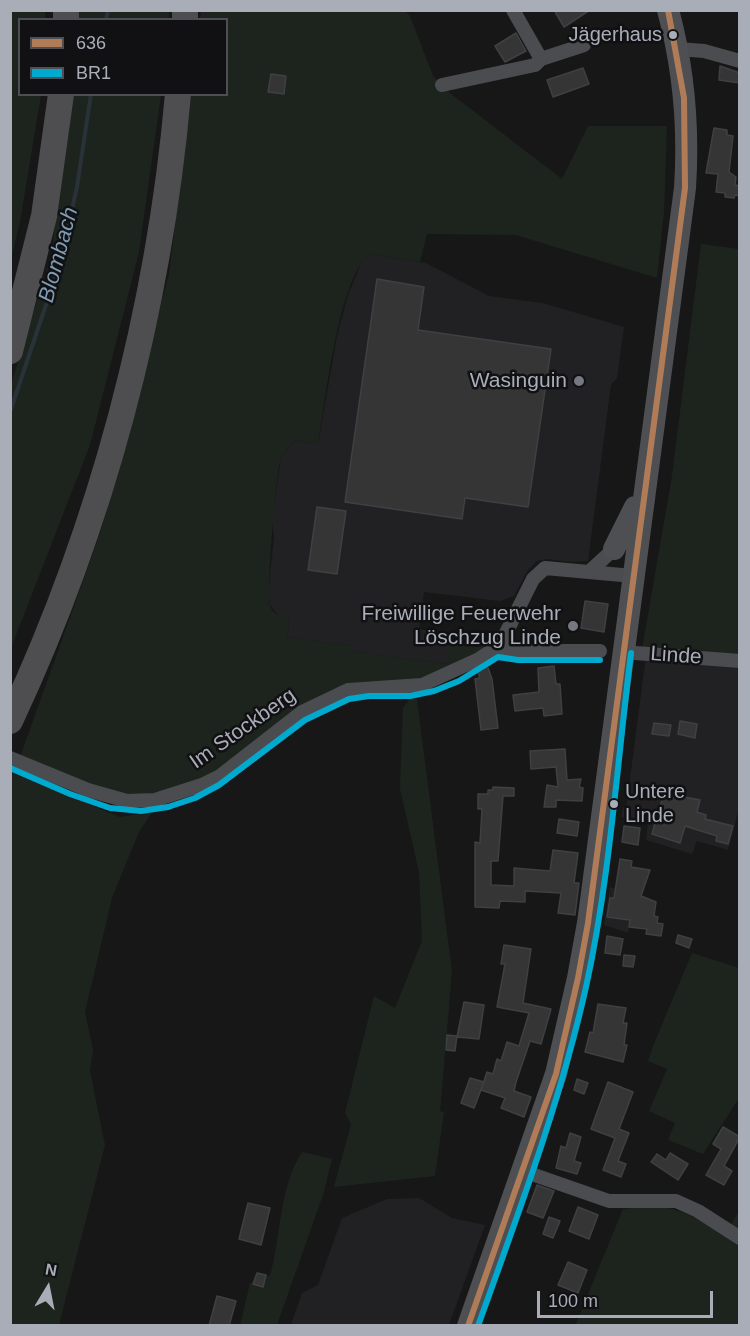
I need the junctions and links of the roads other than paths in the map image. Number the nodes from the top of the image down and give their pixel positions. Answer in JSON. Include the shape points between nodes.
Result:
{"nodes":[{"id":1,"x":513,"y":10,"type":"edge"},
{"id":2,"x":668,"y":10,"type":"edge"},
{"id":3,"x":584,"y":45,"type":"dead end"},
{"id":4,"x":678,"y":49,"type":"junction"},
{"id":5,"x":541,"y":59,"type":"junction"},
{"id":6,"x":740,"y":61,"type":"edge"},
{"id":7,"x":442,"y":85,"type":"dead end"},
{"id":8,"x":61,"y":96,"type":"edge"},
{"id":9,"x":178,"y":96,"type":"edge"},
{"id":10,"x":10,"y":351,"type":"edge"},
{"id":11,"x":645,"y":491,"type":"junction"},
{"id":12,"x":614,"y":549,"type":"joint"},
{"id":13,"x":590,"y":571,"type":"junction"},
{"id":14,"x":633,"y":576,"type":"junction"},
{"id":15,"x":496,"y":648,"type":"junction"},
{"id":16,"x":600,"y":651,"type":"dead end"},
{"id":17,"x":622,"y":652,"type":"junction"},
{"id":18,"x":740,"y":661,"type":"edge"},
{"id":19,"x":10,"y":721,"type":"edge"},
{"id":20,"x":10,"y":758,"type":"edge"},
{"id":21,"x":523,"y":1171,"type":"junction"},
{"id":22,"x":740,"y":1238,"type":"edge"},
{"id":23,"x":468,"y":1326,"type":"edge"}],
"edges":[{"from":1,"to":5,"type":"street"},
{"from":2,"to":4,"type":"main road"},
{"from":3,"to":5,"type":"street"},
{"from":4,"to":6,"type":"street"},
{"from":4,"to":11,"type":"main road","via":[[686,118],[685,188]]},
{"from":5,"to":7,"type":"street","via":[[535,65]]},
{"from":8,"to":10,"type":"highway","via":[[44,216]]},
{"from":9,"to":19,"type":"highway","via":[[160,241],[128,389],[72,571],[34,671]]},
{"from":11,"to":12,"type":"main road"},
{"from":11,"to":14,"type":"main road"},
{"from":12,"to":13,"type":"street"},
{"from":13,"to":14,"type":"street"},
{"from":13,"to":15,"type":"street","via":[[545,568],[537,572]]},
{"from":14,"to":17,"type":"main road"},
{"from":15,"to":16,"type":"street"},
{"from":15,"to":20,"type":"street","name":"Im Stockberg","via":[[422,685],[348,690],[302,712],[220,776],[155,800],[110,798]]},
{"from":17,"to":18,"type":"street","name":"Linde"},
{"from":17,"to":21,"type":"main road","name":"Linde","via":[[578,978],[556,1074]]},
{"from":21,"to":22,"type":"street","via":[[609,1202],[676,1201]]},
{"from":21,"to":23,"type":"main road","name":"Linde"}]}
